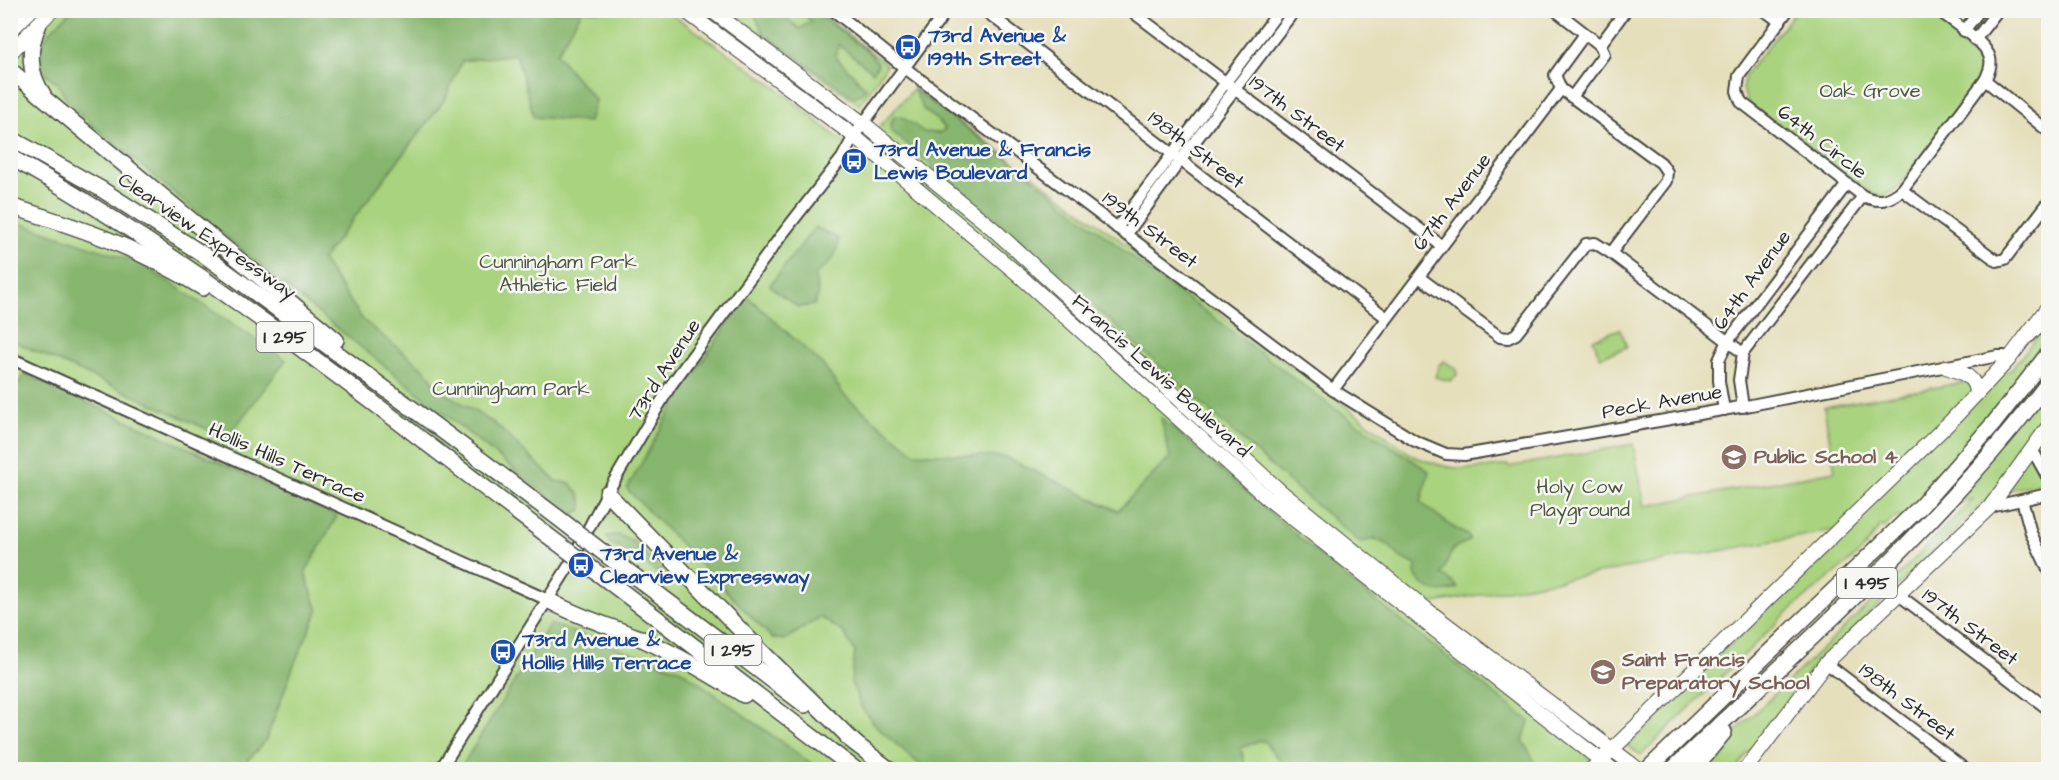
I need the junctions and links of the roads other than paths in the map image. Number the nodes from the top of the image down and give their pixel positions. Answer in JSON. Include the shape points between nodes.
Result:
{"nodes":[{"id":1,"x":52,"y":10,"type":"edge"},
{"id":2,"x":684,"y":10,"type":"edge"},
{"id":3,"x":711,"y":10,"type":"edge"},
{"id":4,"x":833,"y":10,"type":"edge"},
{"id":5,"x":947,"y":10,"type":"edge"},
{"id":6,"x":984,"y":10,"type":"edge"},
{"id":7,"x":1130,"y":10,"type":"edge"},
{"id":8,"x":1280,"y":10,"type":"edge"},
{"id":9,"x":1295,"y":10,"type":"edge"},
{"id":10,"x":1555,"y":10,"type":"edge"},
{"id":11,"x":1617,"y":10,"type":"edge"},
{"id":12,"x":1626,"y":10,"type":"edge"},
{"id":13,"x":1764,"y":10,"type":"edge"},
{"id":14,"x":1788,"y":10,"type":"edge"},
{"id":15,"x":1938,"y":10,"type":"edge"},
{"id":16,"x":1980,"y":10,"type":"edge"},
{"id":17,"x":1998,"y":10,"type":"edge"},
{"id":18,"x":35,"y":17,"type":"edge"},
{"id":19,"x":1780,"y":22,"type":"junction"},
{"id":20,"x":1964,"y":30,"type":"junction"},
{"id":21,"x":10,"y":31,"type":"edge"},
{"id":22,"x":1585,"y":34,"type":"junction"},
{"id":23,"x":1975,"y":40,"type":"junction"},
{"id":24,"x":1597,"y":43,"type":"junction"},
{"id":25,"x":10,"y":52,"type":"edge"},
{"id":26,"x":905,"y":68,"type":"junction"},
{"id":27,"x":10,"y":70,"type":"edge"},
{"id":28,"x":1985,"y":80,"type":"junction"},
{"id":29,"x":1226,"y":82,"type":"junction"},
{"id":30,"x":1235,"y":89,"type":"junction"},
{"id":31,"x":1561,"y":89,"type":"junction"},
{"id":32,"x":1572,"y":97,"type":"junction"},
{"id":33,"x":53,"y":105,"type":"junction"},
{"id":34,"x":864,"y":124,"type":"junction"},
{"id":35,"x":2049,"y":131,"type":"edge"},
{"id":36,"x":854,"y":136,"type":"junction"},
{"id":37,"x":10,"y":138,"type":"edge"},
{"id":38,"x":10,"y":157,"type":"edge"},
{"id":39,"x":1176,"y":158,"type":"junction"},
{"id":40,"x":1847,"y":184,"type":"junction"},
{"id":41,"x":1902,"y":190,"type":"junction"},
{"id":42,"x":1863,"y":196,"type":"junction"},
{"id":43,"x":10,"y":206,"type":"edge"},
{"id":44,"x":2046,"y":210,"type":"edge"},
{"id":45,"x":1117,"y":228,"type":"junction"},
{"id":46,"x":1126,"y":235,"type":"junction"},
{"id":47,"x":1442,"y":246,"type":"junction"},
{"id":48,"x":1795,"y":252,"type":"junction"},
{"id":49,"x":1611,"y":253,"type":"junction"},
{"id":50,"x":1811,"y":264,"type":"junction"},
{"id":51,"x":1419,"y":277,"type":"junction"},
{"id":52,"x":2049,"y":307,"type":"edge"},
{"id":53,"x":2049,"y":316,"type":"edge"},
{"id":54,"x":1387,"y":318,"type":"junction"},
{"id":55,"x":2028,"y":335,"type":"junction"},
{"id":56,"x":1728,"y":341,"type":"junction"},
{"id":57,"x":1743,"y":353,"type":"junction"},
{"id":58,"x":2049,"y":354,"type":"edge"},
{"id":59,"x":10,"y":358,"type":"edge"},
{"id":60,"x":2010,"y":359,"type":"junction"},
{"id":61,"x":321,"y":364,"type":"junction"},
{"id":62,"x":1946,"y":367,"type":"junction"},
{"id":63,"x":2049,"y":383,"type":"edge"},
{"id":64,"x":1333,"y":390,"type":"junction"},
{"id":65,"x":1976,"y":394,"type":"junction"},
{"id":66,"x":1743,"y":407,"type":"junction"},
{"id":67,"x":1724,"y":410,"type":"junction"},
{"id":68,"x":2049,"y":427,"type":"edge"},
{"id":69,"x":448,"y":435,"type":"junction"},
{"id":70,"x":2032,"y":449,"type":"junction"},
{"id":71,"x":2049,"y":478,"type":"edge"},
{"id":72,"x":607,"y":493,"type":"junction"},
{"id":73,"x":2049,"y":494,"type":"edge"},
{"id":74,"x":2022,"y":500,"type":"junction"},
{"id":75,"x":1990,"y":507,"type":"junction"},
{"id":76,"x":2049,"y":569,"type":"edge"},
{"id":77,"x":1899,"y":595,"type":"junction"},
{"id":78,"x":548,"y":600,"type":"junction"},
{"id":79,"x":1815,"y":633,"type":"junction"},
{"id":80,"x":1826,"y":663,"type":"junction"},
{"id":81,"x":2049,"y":708,"type":"edge"},
{"id":82,"x":1706,"y":713,"type":"junction"},
{"id":83,"x":822,"y":744,"type":"junction"},
{"id":84,"x":856,"y":744,"type":"junction"},
{"id":85,"x":1613,"y":749,"type":"junction"},
{"id":86,"x":1596,"y":765,"type":"edge"},
{"id":87,"x":1636,"y":767,"type":"edge"},
{"id":88,"x":440,"y":770,"type":"edge"},
{"id":89,"x":856,"y":770,"type":"edge"},
{"id":90,"x":890,"y":770,"type":"edge"},
{"id":91,"x":1613,"y":770,"type":"edge"},
{"id":92,"x":1647,"y":770,"type":"edge"},
{"id":93,"x":1672,"y":770,"type":"edge"},
{"id":94,"x":1693,"y":770,"type":"edge"},
{"id":95,"x":1745,"y":770,"type":"edge"},
{"id":96,"x":1966,"y":770,"type":"edge"}],
"edges":[{"from":1,"to":18,"type":"main road"},
{"from":2,"to":36,"type":"main road","name":"Francis Lewis Boulevard"},
{"from":3,"to":34,"type":"main road","name":"Francis Lewis Boulevard"},
{"from":4,"to":26,"type":"street","name":"199th Street"},
{"from":5,"to":26,"type":"street","name":"73rd Avenue"},
{"from":6,"to":39,"type":"street","name":"198th Street"},
{"from":7,"to":29,"type":"street","name":"197th Street"},
{"from":8,"to":29,"type":"street"},
{"from":9,"to":30,"type":"street"},
{"from":10,"to":22,"type":"street"},
{"from":11,"to":24,"type":"street"},
{"from":12,"to":24,"type":"street"},
{"from":13,"to":19,"type":"street"},
{"from":14,"to":19,"type":"street","name":"64th Circle"},
{"from":15,"to":20,"type":"street"},
{"from":16,"to":20,"type":"street"},
{"from":17,"to":23,"type":"street"},
{"from":18,"to":21,"type":"main road"},
{"from":18,"to":25,"type":"main road"},
{"from":18,"to":33,"type":"highway","via":[[31,64],[37,86]]},
{"from":19,"to":40,"type":"street","name":"64th Circle","via":[[1739,76],[1737,91],[1741,102]]},
{"from":20,"to":23,"type":"street"},
{"from":22,"to":24,"type":"street"},
{"from":22,"to":31,"type":"street","via":[[1555,75]]},
{"from":23,"to":28,"type":"street","via":[[1990,58]]},
{"from":24,"to":32,"type":"street","via":[[1604,54]]},
{"from":26,"to":34,"type":"street","name":"73rd Avenue"},
{"from":26,"to":45,"type":"street","name":"199th Street"},
{"from":27,"to":33,"type":"highway"},
{"from":28,"to":35,"type":"street"},
{"from":28,"to":41,"type":"street"},
{"from":29,"to":30,"type":"street","name":"197th Street"},
{"from":29,"to":39,"type":"street"},
{"from":30,"to":39,"type":"street"},
{"from":30,"to":47,"type":"street","name":"197th Street"},
{"from":31,"to":32,"type":"street"},
{"from":31,"to":47,"type":"street","name":"67th Avenue"},
{"from":32,"to":49,"type":"street","via":[[1661,163],[1667,172],[1666,181]]},
{"from":33,"to":69,"type":"highway"},
{"from":34,"to":36,"type":"street","name":"73rd Avenue"},
{"from":34,"to":85,"type":"main road","name":"Francis Lewis Boulevard","via":[[991,227],[1280,491],[1426,609]]},
{"from":36,"to":72,"type":"street","name":"73rd Avenue","via":[[842,158],[671,385]]},
{"from":36,"to":86,"type":"main road","name":"Francis Lewis Boulevard","via":[[1019,275],[1267,498]]},
{"from":37,"to":69,"type":"highway","name":"Clearview Expressway","number":"I 295","via":[[101,189],[187,244]]},
{"from":38,"to":61,"type":"highway","name":"Clearview Expressway","number":"I 295","via":[[169,253]]},
{"from":39,"to":45,"type":"street"},
{"from":39,"to":46,"type":"street"},
{"from":39,"to":54,"type":"street","name":"198th Street"},
{"from":40,"to":42,"type":"street","name":"64th Circle"},
{"from":40,"to":48,"type":"street","name":"64th Avenue"},
{"from":41,"to":42,"type":"street","name":"64th Circle","via":[[1891,199],[1875,201]]},
{"from":41,"to":44,"type":"street","via":[[1997,261],[2005,259]]},
{"from":42,"to":50,"type":"street","name":"64th Avenue"},
{"from":43,"to":61,"type":"highway","via":[[145,255]]},
{"from":45,"to":46,"type":"street","name":"199th Street"},
{"from":46,"to":64,"type":"street","name":"199th Street"},
{"from":47,"to":51,"type":"street","name":"67th Avenue"},
{"from":48,"to":50,"type":"street"},
{"from":48,"to":56,"type":"street","name":"64th Avenue"},
{"from":49,"to":51,"type":"street","via":[[1595,243],[1586,244],[1516,334],[1508,338],[1500,337]]},
{"from":49,"to":56,"type":"street"},
{"from":50,"to":57,"type":"street","name":"64th Avenue"},
{"from":51,"to":54,"type":"street","name":"67th Avenue"},
{"from":52,"to":55,"type":"main road"},
{"from":53,"to":55,"type":"highway"},
{"from":54,"to":64,"type":"street","name":"67th Avenue"},
{"from":55,"to":60,"type":"main road"},
{"from":56,"to":57,"type":"street"},
{"from":56,"to":67,"type":"street","name":"64th Avenue","via":[[1719,360]]},
{"from":57,"to":66,"type":"street","name":"64th Avenue","via":[[1739,380]]},
{"from":58,"to":82,"type":"highway","number":"I 495","via":[[1921,506]]},
{"from":59,"to":78,"type":"street","name":"Hollis Hills Terrace"},
{"from":60,"to":62,"type":"street","name":"Peck Avenue","via":[[1998,356]]},
{"from":60,"to":65,"type":"main road"},
{"from":61,"to":83,"type":"highway","name":"Clearview Expressway","number":"I 295","bridge":true},
{"from":62,"to":65,"type":"main road","via":[[1971,379]]},
{"from":62,"to":66,"type":"street","name":"Peck Avenue"},
{"from":63,"to":79,"type":"highway","number":"I 495","via":[[1948,503]]},
{"from":64,"to":67,"type":"street","name":"Peck Avenue","via":[[1415,441],[1446,454],[1464,455]]},
{"from":65,"to":85,"type":"main road"},
{"from":66,"to":67,"type":"street","name":"Peck Avenue"},
{"from":68,"to":70,"type":"main road"},
{"from":69,"to":84,"type":"highway","name":"Clearview Expressway","number":"I 295","bridge":true},
{"from":70,"to":71,"type":"street"},
{"from":70,"to":75,"type":"main road"},
{"from":72,"to":78,"type":"street","name":"73rd Avenue"},
{"from":72,"to":84,"type":"highway"},
{"from":73,"to":74,"type":"street"},
{"from":74,"to":75,"type":"street"},
{"from":74,"to":76,"type":"street","via":[[2031,533]]},
{"from":75,"to":77,"type":"main road"},
{"from":77,"to":80,"type":"main road"},
{"from":77,"to":81,"type":"street","name":"197th Street"},
{"from":78,"to":83,"type":"highway","via":[[683,659]]},
{"from":78,"to":88,"type":"street","name":"73rd Avenue"},
{"from":79,"to":93,"type":"highway","number":"I 495"},
{"from":79,"to":94,"type":"highway"},
{"from":80,"to":95,"type":"main road"},
{"from":80,"to":96,"type":"street","name":"198th Street"},
{"from":82,"to":87,"type":"highway"},
{"from":82,"to":92,"type":"highway","number":"I 495"},
{"from":83,"to":89,"type":"highway","name":"Clearview Expressway","number":"I 295"},
{"from":84,"to":90,"type":"highway","name":"Clearview Expressway","number":"I 295"},
{"from":85,"to":86,"type":"main road"},
{"from":85,"to":87,"type":"main road","name":"Francis Lewis Boulevard"},
{"from":86,"to":91,"type":"main road","name":"Francis Lewis Boulevard"}]}
